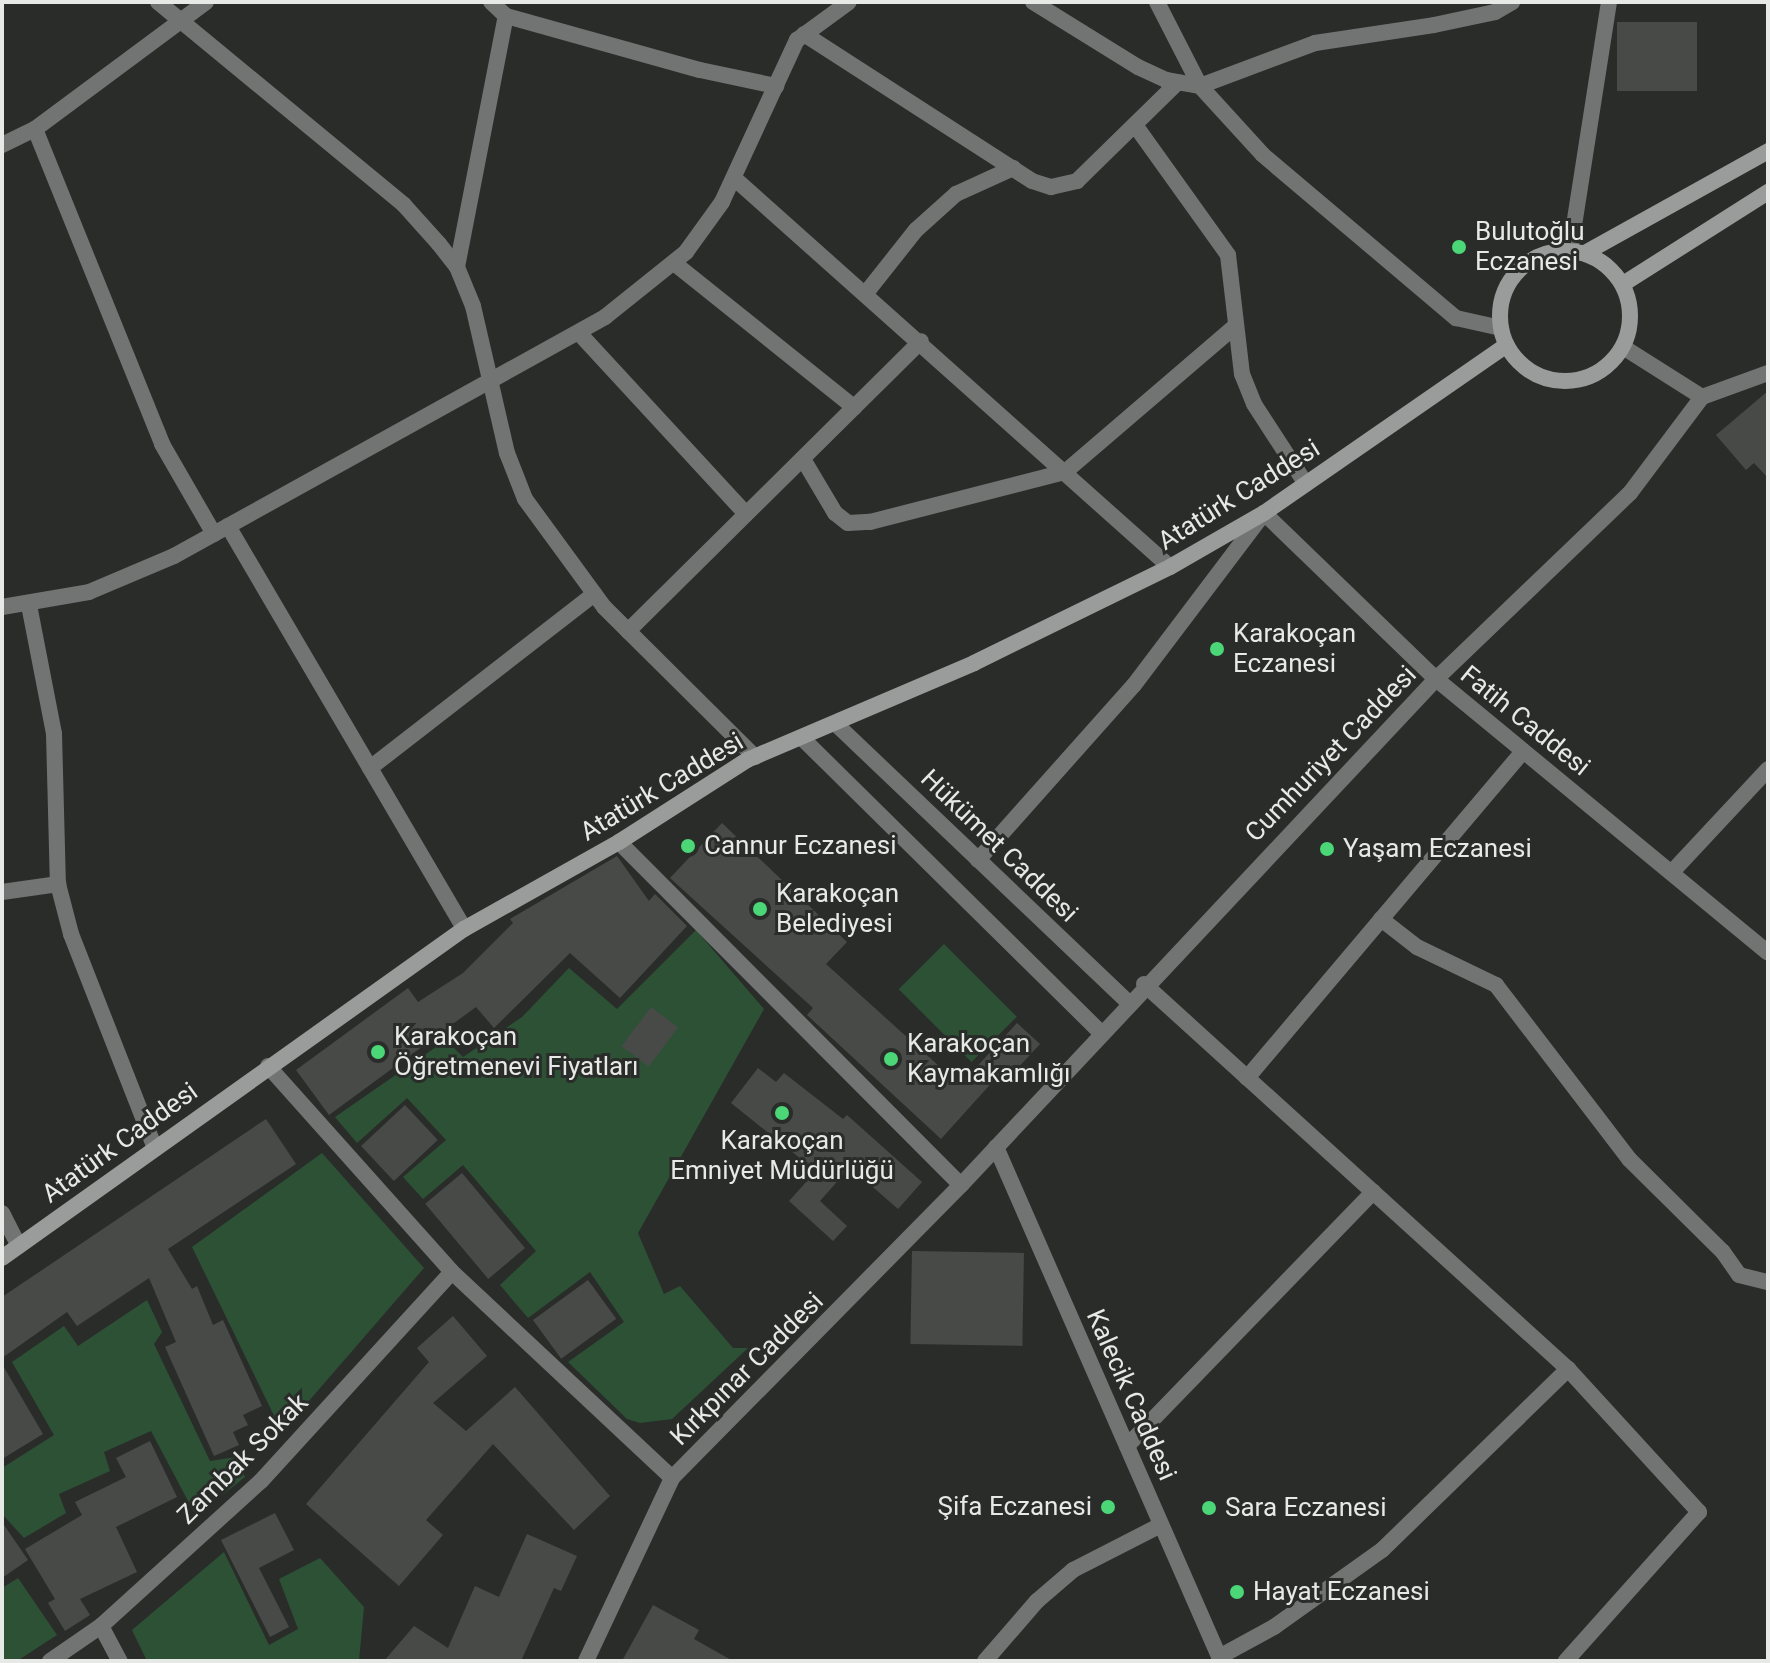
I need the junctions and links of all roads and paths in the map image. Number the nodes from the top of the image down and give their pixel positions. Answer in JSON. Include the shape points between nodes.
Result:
{"nodes":[{"id":1,"x":158,"y":2,"type":"edge"},
{"id":2,"x":206,"y":2,"type":"edge"},
{"id":3,"x":491,"y":2,"type":"edge"},
{"id":4,"x":849,"y":2,"type":"edge"},
{"id":5,"x":1033,"y":2,"type":"edge"},
{"id":6,"x":1157,"y":2,"type":"edge"},
{"id":7,"x":1512,"y":2,"type":"edge"},
{"id":8,"x":1609,"y":2,"type":"edge"},
{"id":9,"x":506,"y":16,"type":"junction"},
{"id":10,"x":180,"y":23,"type":"junction"},
{"id":11,"x":804,"y":34,"type":"junction"},
{"id":12,"x":1178,"y":82,"type":"junction"},
{"id":13,"x":776,"y":86,"type":"junction"},
{"id":14,"x":1200,"y":86,"type":"junction"},
{"id":15,"x":1135,"y":125,"type":"junction"},
{"id":16,"x":35,"y":129,"type":"junction"},
{"id":17,"x":2,"y":145,"type":"edge"},
{"id":18,"x":1768,"y":151,"type":"edge"},
{"id":19,"x":1013,"y":168,"type":"junction"},
{"id":20,"x":734,"y":178,"type":"junction"},
{"id":21,"x":1768,"y":192,"type":"edge"},
{"id":22,"x":1577,"y":252,"type":"junction"},
{"id":23,"x":674,"y":263,"type":"junction"},
{"id":24,"x":457,"y":267,"type":"junction"},
{"id":25,"x":1623,"y":284,"type":"junction"},
{"id":26,"x":866,"y":293,"type":"junction"},
{"id":27,"x":1234,"y":327,"type":"junction"},
{"id":28,"x":1501,"y":328,"type":"junction"},
{"id":29,"x":579,"y":333,"type":"junction"},
{"id":30,"x":921,"y":341,"type":"junction"},
{"id":31,"x":1507,"y":345,"type":"junction"},
{"id":32,"x":1623,"y":347,"type":"junction"},
{"id":33,"x":1768,"y":373,"type":"edge"},
{"id":34,"x":491,"y":379,"type":"junction"},
{"id":35,"x":1702,"y":397,"type":"junction"},
{"id":36,"x":854,"y":407,"type":"junction"},
{"id":37,"x":803,"y":459,"type":"junction"},
{"id":38,"x":1065,"y":472,"type":"junction"},
{"id":39,"x":1306,"y":484,"type":"junction"},
{"id":40,"x":1264,"y":513,"type":"junction"},
{"id":41,"x":746,"y":514,"type":"junction"},
{"id":42,"x":221,"y":530,"type":"junction"},
{"id":43,"x":1170,"y":567,"type":"junction"},
{"id":44,"x":594,"y":594,"type":"junction"},
{"id":45,"x":29,"y":605,"type":"junction"},
{"id":46,"x":2,"y":607,"type":"edge"},
{"id":47,"x":628,"y":631,"type":"junction"},
{"id":48,"x":1436,"y":679,"type":"junction"},
{"id":49,"x":837,"y":725,"type":"junction"},
{"id":50,"x":802,"y":738,"type":"junction"},
{"id":51,"x":1523,"y":751,"type":"junction"},
{"id":52,"x":755,"y":757,"type":"junction"},
{"id":53,"x":370,"y":768,"type":"junction"},
{"id":54,"x":1768,"y":769,"type":"edge"},
{"id":55,"x":619,"y":842,"type":"junction"},
{"id":56,"x":978,"y":860,"type":"junction"},
{"id":57,"x":1672,"y":872,"type":"junction"},
{"id":58,"x":58,"y":884,"type":"junction"},
{"id":59,"x":2,"y":892,"type":"edge"},
{"id":60,"x":1381,"y":919,"type":"junction"},
{"id":61,"x":464,"y":929,"type":"junction"},
{"id":62,"x":1768,"y":953,"type":"edge"},
{"id":63,"x":1144,"y":984,"type":"junction"},
{"id":64,"x":1128,"y":1002,"type":"junction"},
{"id":65,"x":1100,"y":1032,"type":"junction"},
{"id":66,"x":268,"y":1066,"type":"junction"},
{"id":67,"x":1247,"y":1078,"type":"junction"},
{"id":68,"x":996,"y":1147,"type":"junction"},
{"id":69,"x":155,"y":1148,"type":"junction"},
{"id":70,"x":961,"y":1185,"type":"junction"},
{"id":71,"x":1373,"y":1192,"type":"junction"},
{"id":72,"x":2,"y":1213,"type":"edge"},
{"id":73,"x":19,"y":1246,"type":"junction"},
{"id":74,"x":2,"y":1258,"type":"edge"},
{"id":75,"x":452,"y":1272,"type":"junction"},
{"id":76,"x":1768,"y":1282,"type":"edge"},
{"id":77,"x":1568,"y":1369,"type":"junction"},
{"id":78,"x":1127,"y":1446,"type":"junction"},
{"id":79,"x":672,"y":1478,"type":"junction"},
{"id":80,"x":1161,"y":1525,"type":"junction"},
{"id":81,"x":101,"y":1626,"type":"junction"},
{"id":82,"x":1220,"y":1659,"type":"edge"},
{"id":83,"x":50,"y":1661,"type":"edge"},
{"id":84,"x":120,"y":1661,"type":"edge"},
{"id":85,"x":586,"y":1661,"type":"edge"},
{"id":86,"x":985,"y":1661,"type":"edge"},
{"id":87,"x":1566,"y":1661,"type":"edge"}],
"edges":[{"from":1,"to":10,"type":"street"},
{"from":2,"to":10,"type":"street"},
{"from":3,"to":9,"type":"street"},
{"from":4,"to":11,"type":"street"},
{"from":5,"to":12,"type":"street","via":[[1114,54]]},
{"from":6,"to":14,"type":"street"},
{"from":7,"to":14,"type":"street","via":[[1464,18],[1315,43]]},
{"from":8,"to":22,"type":"street"},
{"from":9,"to":13,"type":"street"},
{"from":9,"to":24,"type":"street"},
{"from":10,"to":16,"type":"street"},
{"from":10,"to":24,"type":"street","via":[[404,205]]},
{"from":11,"to":13,"type":"street"},
{"from":11,"to":19,"type":"street"},
{"from":12,"to":14,"type":"street"},
{"from":12,"to":15,"type":"street"},
{"from":13,"to":20,"type":"street"},
{"from":14,"to":28,"type":"street","via":[[1263,155],[1456,318]]},
{"from":15,"to":19,"type":"street","via":[[1069,185],[1041,185]]},
{"from":15,"to":27,"type":"street","via":[[1228,255],[1236,286]]},
{"from":16,"to":17,"type":"street"},
{"from":16,"to":42,"type":"street","via":[[162,444]]},
{"from":18,"to":22,"type":"main road"},
{"from":19,"to":26,"type":"street","via":[[956,194],[916,230]]},
{"from":20,"to":23,"type":"street"},
{"from":20,"to":26,"type":"street"},
{"from":21,"to":25,"type":"main road"},
{"from":22,"to":25,"type":"main road","via":[[1600,260]]},
{"from":22,"to":28,"type":"main road","via":[[1537,257],[1512,277],[1504,293]]},
{"from":23,"to":29,"type":"street"},
{"from":23,"to":36,"type":"street"},
{"from":24,"to":34,"type":"street"},
{"from":25,"to":32,"type":"main road","via":[[1631,315]]},
{"from":26,"to":30,"type":"street"},
{"from":27,"to":38,"type":"street"},
{"from":27,"to":39,"type":"street","via":[[1235,348],[1254,404]]},
{"from":28,"to":31,"type":"main road"},
{"from":29,"to":34,"type":"street"},
{"from":29,"to":41,"type":"street"},
{"from":30,"to":36,"type":"street"},
{"from":30,"to":38,"type":"street"},
{"from":31,"to":32,"type":"main road","via":[[1531,372],[1564,382],[1599,373]]},
{"from":31,"to":39,"type":"main road","name":"Atatürk Caddesi"},
{"from":32,"to":35,"type":"street"},
{"from":33,"to":35,"type":"street"},
{"from":34,"to":42,"type":"street"},
{"from":34,"to":44,"type":"street","via":[[507,453],[525,499]]},
{"from":35,"to":48,"type":"street","name":"Cumhuriyet Caddesi","via":[[1630,493]]},
{"from":36,"to":37,"type":"street"},
{"from":37,"to":38,"type":"street","via":[[835,513],[848,523],[870,522]]},
{"from":37,"to":41,"type":"street"},
{"from":38,"to":43,"type":"street"},
{"from":39,"to":40,"type":"main road","name":"Atatürk Caddesi"},
{"from":40,"to":43,"type":"main road","name":"Atatürk Caddesi"},
{"from":40,"to":48,"type":"street","name":"Fatih Caddesi"},
{"from":40,"to":56,"type":"street","via":[[1144,673]]},
{"from":41,"to":47,"type":"street"},
{"from":42,"to":45,"type":"street","via":[[89,592]]},
{"from":42,"to":53,"type":"street"},
{"from":43,"to":49,"type":"main road","name":"Atatürk Caddesi"},
{"from":44,"to":47,"type":"street"},
{"from":44,"to":53,"type":"street"},
{"from":45,"to":46,"type":"street"},
{"from":45,"to":58,"type":"street","via":[[54,734]]},
{"from":47,"to":52,"type":"street"},
{"from":48,"to":51,"type":"street","name":"Fatih Caddesi"},
{"from":48,"to":63,"type":"street","name":"Cumhuriyet Caddesi"},
{"from":49,"to":50,"type":"main road","name":"Atatürk Caddesi"},
{"from":49,"to":56,"type":"street","name":"Hükümet Caddesi"},
{"from":50,"to":52,"type":"main road","name":"Atatürk Caddesi"},
{"from":50,"to":65,"type":"street"},
{"from":51,"to":57,"type":"street","name":"Fatih Caddesi"},
{"from":51,"to":60,"type":"street"},
{"from":52,"to":55,"type":"main road","name":"Atatürk Caddesi"},
{"from":53,"to":61,"type":"street"},
{"from":54,"to":57,"type":"street"},
{"from":55,"to":61,"type":"main road","name":"Atatürk Caddesi"},
{"from":55,"to":70,"type":"street"},
{"from":56,"to":64,"type":"street","name":"Hükümet Caddesi"},
{"from":57,"to":62,"type":"street","name":"Fatih Caddesi"},
{"from":58,"to":59,"type":"street"},
{"from":58,"to":69,"type":"street","via":[[71,934]]},
{"from":60,"to":67,"type":"street"},
{"from":60,"to":76,"type":"street","via":[[1417,947],[1496,985],[1636,1167],[1723,1252],[1739,1275]]},
{"from":61,"to":66,"type":"main road","name":"Atatürk Caddesi"},
{"from":63,"to":64,"type":"street","name":"Cumhuriyet Caddesi"},
{"from":63,"to":67,"type":"street"},
{"from":64,"to":65,"type":"street","name":"Cumhuriyet Caddesi"},
{"from":65,"to":68,"type":"street","name":"Cumhuriyet Caddesi"},
{"from":66,"to":69,"type":"main road","name":"Atatürk Caddesi"},
{"from":66,"to":75,"type":"street"},
{"from":67,"to":71,"type":"street"},
{"from":68,"to":70,"type":"street","name":"Kırkpınar Caddesi"},
{"from":68,"to":78,"type":"street","name":"Kalecik Caddesi"},
{"from":69,"to":73,"type":"main road","name":"Atatürk Caddesi"},
{"from":70,"to":79,"type":"street","name":"Kırkpınar Caddesi"},
{"from":71,"to":77,"type":"street"},
{"from":71,"to":78,"type":"street"},
{"from":72,"to":73,"type":"street"},
{"from":73,"to":74,"type":"main road","name":"Atatürk Caddesi"},
{"from":75,"to":79,"type":"street"},
{"from":75,"to":81,"type":"street","name":"Zambak Sokak","via":[[261,1481]]},
{"from":77,"to":82,"type":"street","via":[[1382,1550]]},
{"from":77,"to":87,"type":"street","via":[[1699,1512]]},
{"from":78,"to":80,"type":"street","name":"Kalecik Caddesi"},
{"from":79,"to":85,"type":"street","name":"Kırkpınar Caddesi"},
{"from":80,"to":82,"type":"street","name":"Kalecik Caddesi"},
{"from":80,"to":86,"type":"street","via":[[1073,1570],[1037,1601]]},
{"from":81,"to":83,"type":"street","name":"Zambak Sokak"},
{"from":81,"to":84,"type":"street"}]}
